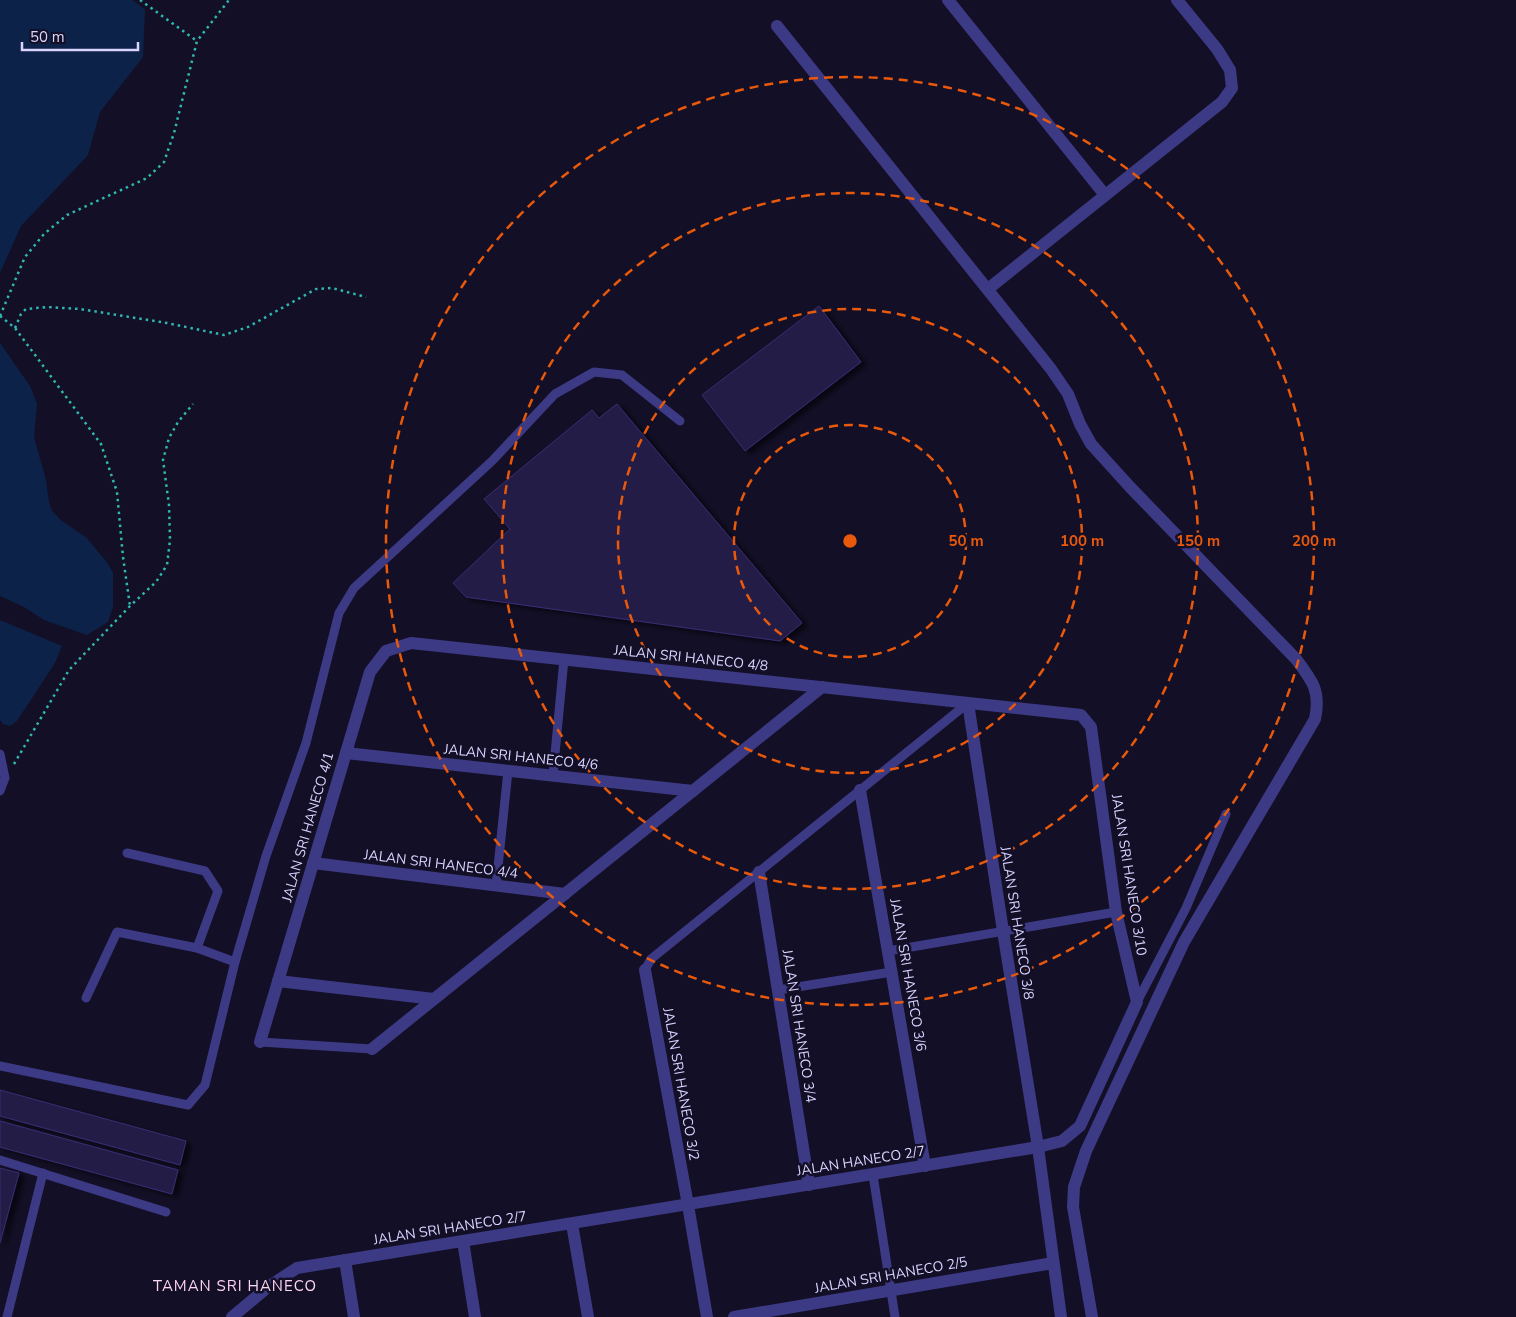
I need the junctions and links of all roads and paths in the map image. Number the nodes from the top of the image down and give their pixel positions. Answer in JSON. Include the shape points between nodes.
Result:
{"nodes":[{"id":1,"x":140,"y":0,"type":"edge"},
{"id":2,"x":229,"y":0,"type":"edge"},
{"id":3,"x":948,"y":0,"type":"edge"},
{"id":4,"x":1177,"y":0,"type":"edge"},
{"id":5,"x":777,"y":26,"type":"dead end"},
{"id":6,"x":197,"y":41,"type":"junction"},
{"id":7,"x":1105,"y":195,"type":"junction"},
{"id":8,"x":988,"y":289,"type":"junction"},
{"id":9,"x":366,"y":297,"type":"dead end"},
{"id":10,"x":0,"y":316,"type":"edge"},
{"id":11,"x":15,"y":328,"type":"junction"},
{"id":12,"x":193,"y":404,"type":"dead end"},
{"id":13,"x":680,"y":421,"type":"dead end"},
{"id":14,"x":130,"y":606,"type":"junction"},
{"id":15,"x":411,"y":643,"type":"joint"},
{"id":16,"x":564,"y":659,"type":"junction"},
{"id":17,"x":822,"y":687,"type":"junction"},
{"id":18,"x":968,"y":703,"type":"junction"},
{"id":19,"x":346,"y":753,"type":"junction"},
{"id":20,"x":0,"y":754,"type":"edge"},
{"id":21,"x":508,"y":771,"type":"junction"},
{"id":22,"x":552,"y":775,"type":"junction"},
{"id":23,"x":5,"y":778,"type":"junction"},
{"id":24,"x":860,"y":790,"type":"junction"},
{"id":25,"x":0,"y":791,"type":"edge"},
{"id":26,"x":694,"y":791,"type":"junction"},
{"id":27,"x":1226,"y":814,"type":"dead end"},
{"id":28,"x":127,"y":853,"type":"dead end"},
{"id":29,"x":313,"y":863,"type":"junction"},
{"id":30,"x":759,"y":872,"type":"junction"},
{"id":31,"x":496,"y":886,"type":"junction"},
{"id":32,"x":565,"y":894,"type":"junction"},
{"id":33,"x":1116,"y":912,"type":"junction"},
{"id":34,"x":1003,"y":930,"type":"junction"},
{"id":35,"x":198,"y":948,"type":"junction"},
{"id":36,"x":888,"y":951,"type":"junction"},
{"id":37,"x":235,"y":962,"type":"junction"},
{"id":38,"x":645,"y":970,"type":"joint"},
{"id":39,"x":892,"y":972,"type":"junction"},
{"id":40,"x":278,"y":981,"type":"junction"},
{"id":41,"x":778,"y":990,"type":"junction"},
{"id":42,"x":86,"y":998,"type":"dead end"},
{"id":43,"x":434,"y":999,"type":"junction"},
{"id":44,"x":1137,"y":1002,"type":"junction"},
{"id":45,"x":260,"y":1042,"type":"joint"},
{"id":46,"x":372,"y":1049,"type":"joint"},
{"id":47,"x":0,"y":1066,"type":"edge"},
{"id":48,"x":1038,"y":1147,"type":"junction"},
{"id":49,"x":0,"y":1160,"type":"edge"},
{"id":50,"x":925,"y":1166,"type":"junction"},
{"id":51,"x":44,"y":1174,"type":"junction"},
{"id":52,"x":873,"y":1174,"type":"junction"},
{"id":53,"x":809,"y":1185,"type":"junction"},
{"id":54,"x":688,"y":1204,"type":"junction"},
{"id":55,"x":166,"y":1212,"type":"dead end"},
{"id":56,"x":572,"y":1224,"type":"junction"},
{"id":57,"x":463,"y":1241,"type":"junction"},
{"id":58,"x":345,"y":1260,"type":"junction"},
{"id":59,"x":1053,"y":1263,"type":"junction"},
{"id":60,"x":890,"y":1290,"type":"junction"},
{"id":61,"x":7,"y":1317,"type":"edge"},
{"id":62,"x":232,"y":1317,"type":"edge"},
{"id":63,"x":354,"y":1317,"type":"edge"},
{"id":64,"x":475,"y":1317,"type":"edge"},
{"id":65,"x":588,"y":1317,"type":"edge"},
{"id":66,"x":706,"y":1317,"type":"edge"},
{"id":67,"x":734,"y":1317,"type":"edge"},
{"id":68,"x":895,"y":1317,"type":"edge"},
{"id":69,"x":1061,"y":1317,"type":"edge"},
{"id":70,"x":1092,"y":1317,"type":"edge"}],
"edges":[{"from":1,"to":6,"type":"path"},
{"from":2,"to":6,"type":"path"},
{"from":3,"to":7,"type":"street"},
{"from":4,"to":7,"type":"street","via":[[1226,63],[1232,88],[1222,102]]},
{"from":5,"to":8,"type":"street"},
{"from":6,"to":10,"type":"path","via":[[164,162],[147,178],[68,215],[44,234],[25,257]]},
{"from":7,"to":8,"type":"street"},
{"from":8,"to":70,"type":"street","via":[[1068,394],[1092,444],[1296,659],[1313,681],[1318,703],[1315,718],[1184,942],[1086,1151],[1074,1188],[1073,1207]]},
{"from":9,"to":11,"type":"path","via":[[332,288],[316,289],[248,327],[224,335],[80,308],[26,309]]},
{"from":10,"to":11,"type":"path"},
{"from":11,"to":14,"type":"path","via":[[101,444],[117,492]]},
{"from":12,"to":14,"type":"path","via":[[169,438],[163,460],[169,504],[167,565],[156,582]]},
{"from":13,"to":37,"type":"lane","via":[[622,374],[594,372],[555,394],[492,461],[354,588],[339,613],[306,743],[266,856]]},
{"from":14,"to":23,"type":"path","via":[[69,670]]},
{"from":15,"to":16,"type":"street","name":"JALAN SRI HANECO 4/8"},
{"from":15,"to":19,"type":"street","name":"JALAN SRI HANECO 4/1","via":[[386,651],[370,672]]},
{"from":16,"to":17,"type":"street","name":"JALAN SRI HANECO 4/8"},
{"from":16,"to":22,"type":"lane"},
{"from":17,"to":18,"type":"street","name":"JALAN SRI HANECO 4/8"},
{"from":17,"to":26,"type":"street"},
{"from":18,"to":24,"type":"lane"},
{"from":18,"to":33,"type":"street","name":"JALAN SRI HANECO 3/10","via":[[1082,715],[1091,727]]},
{"from":18,"to":34,"type":"street","name":"JALAN SRI HANECO 3/8"},
{"from":19,"to":21,"type":"street","name":"JALAN SRI HANECO 4/6"},
{"from":19,"to":29,"type":"street","name":"JALAN SRI HANECO 4/1"},
{"from":20,"to":23,"type":"lane"},
{"from":21,"to":22,"type":"street","name":"JALAN SRI HANECO 4/6"},
{"from":21,"to":31,"type":"lane"},
{"from":22,"to":26,"type":"street","name":"JALAN SRI HANECO 4/6"},
{"from":23,"to":25,"type":"lane"},
{"from":24,"to":30,"type":"lane"},
{"from":24,"to":36,"type":"street","name":"JALAN SRI HANECO 3/6"},
{"from":26,"to":32,"type":"street"},
{"from":27,"to":44,"type":"lane","via":[[1186,908]]},
{"from":28,"to":35,"type":"lane","via":[[206,872],[218,891]]},
{"from":29,"to":31,"type":"street","name":"JALAN SRI HANECO 4/4"},
{"from":29,"to":40,"type":"street","name":"JALAN SRI HANECO 4/1"},
{"from":30,"to":38,"type":"lane","via":[[652,959]]},
{"from":30,"to":41,"type":"street","name":"JALAN SRI HANECO 3/4"},
{"from":31,"to":32,"type":"street","name":"JALAN SRI HANECO 4/4"},
{"from":32,"to":43,"type":"street"},
{"from":33,"to":34,"type":"lane"},
{"from":33,"to":44,"type":"street","name":"JALAN SRI HANECO 3/10"},
{"from":34,"to":36,"type":"lane"},
{"from":34,"to":48,"type":"street","name":"JALAN SRI HANECO 3/8"},
{"from":35,"to":37,"type":"lane"},
{"from":35,"to":42,"type":"lane","via":[[116,932]]},
{"from":36,"to":39,"type":"street","name":"JALAN SRI HANECO 3/6"},
{"from":37,"to":47,"type":"lane","via":[[205,1085],[188,1105]]},
{"from":38,"to":54,"type":"street","name":"JALAN SRI HANECO 3/2"},
{"from":39,"to":41,"type":"lane"},
{"from":39,"to":50,"type":"street","name":"JALAN SRI HANECO 3/6"},
{"from":40,"to":43,"type":"street"},
{"from":40,"to":45,"type":"street","name":"JALAN SRI HANECO 4/1"},
{"from":41,"to":53,"type":"street","name":"JALAN SRI HANECO 3/4"},
{"from":43,"to":46,"type":"street"},
{"from":44,"to":48,"type":"street","via":[[1080,1126],[1062,1141]]},
{"from":45,"to":46,"type":"lane"},
{"from":48,"to":50,"type":"street","name":"JALAN HANECO 2/7"},
{"from":48,"to":59,"type":"street","name":"JALAN SRI HANECO 3/8"},
{"from":49,"to":51,"type":"lane"},
{"from":50,"to":52,"type":"street","name":"JALAN HANECO 2/7"},
{"from":51,"to":55,"type":"lane"},
{"from":51,"to":61,"type":"lane"},
{"from":52,"to":53,"type":"street","name":"JALAN HANECO 2/7"},
{"from":52,"to":60,"type":"lane"},
{"from":53,"to":54,"type":"street","name":"JALAN HANECO 2/7"},
{"from":54,"to":56,"type":"street","name":"JALAN SRI HANECO 2/7"},
{"from":54,"to":66,"type":"street","name":"JALAN SRI HANECO 3/2"},
{"from":56,"to":57,"type":"street","name":"JALAN SRI HANECO 2/7"},
{"from":56,"to":65,"type":"street"},
{"from":57,"to":58,"type":"street","name":"JALAN SRI HANECO 2/7"},
{"from":57,"to":64,"type":"street"},
{"from":58,"to":62,"type":"street","name":"JALAN SRI HANECO 2/7","via":[[297,1268]]},
{"from":58,"to":63,"type":"street"},
{"from":59,"to":60,"type":"street","name":"JALAN SRI HANECO 2/5"},
{"from":59,"to":69,"type":"street","name":"JALAN SRI HANECO 3/8"},
{"from":60,"to":67,"type":"street","name":"JALAN SRI HANECO 2/5"},
{"from":60,"to":68,"type":"lane"}]}
